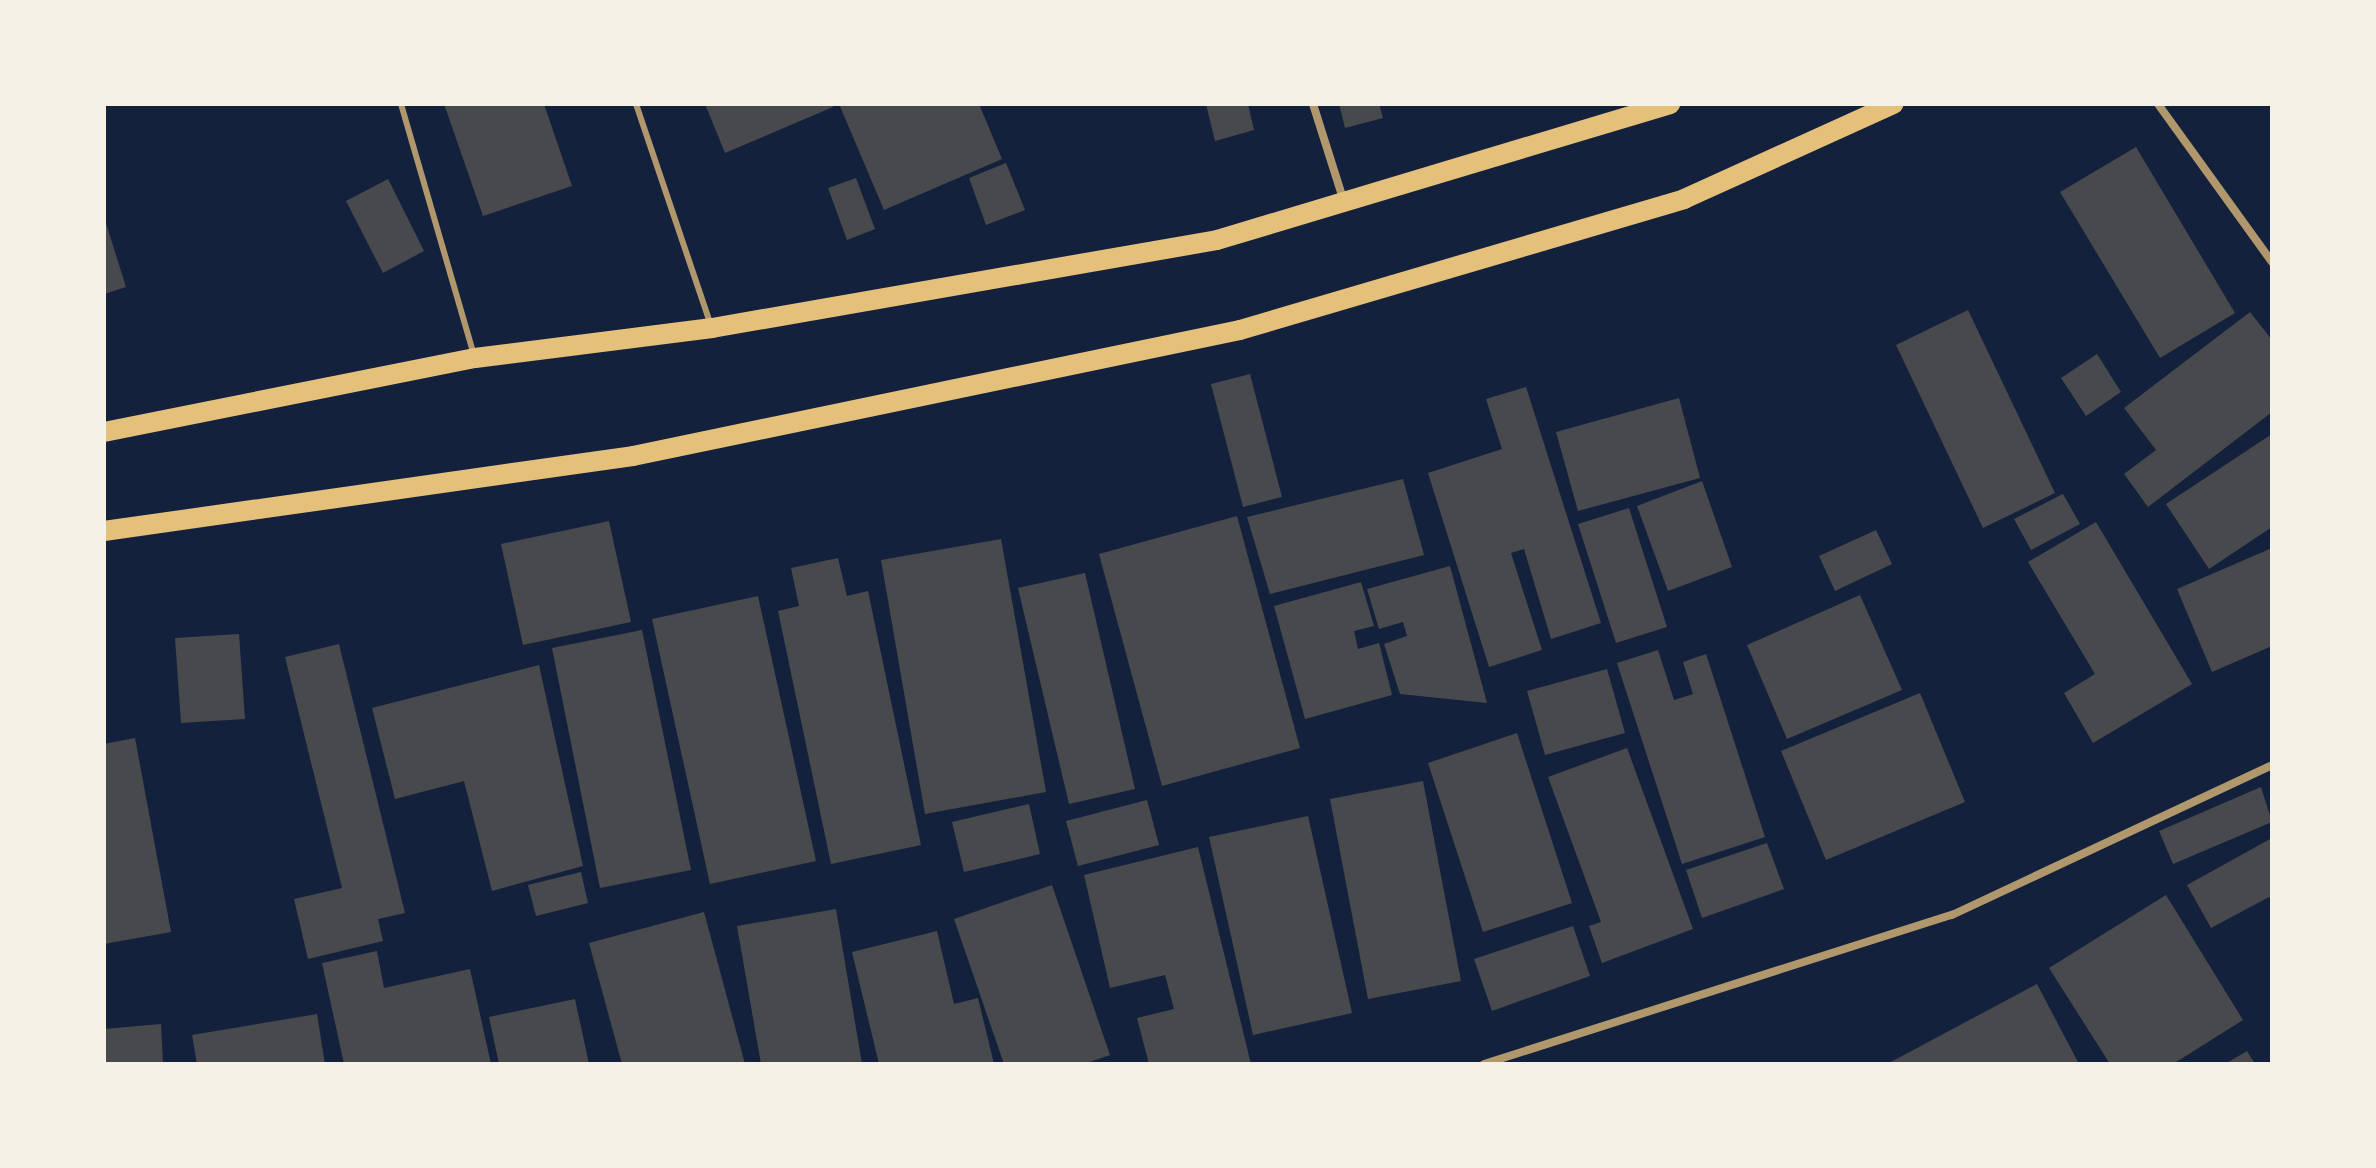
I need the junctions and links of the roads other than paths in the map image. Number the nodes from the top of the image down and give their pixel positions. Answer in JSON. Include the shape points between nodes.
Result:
{"nodes":[{"id":1,"x":401,"y":104,"type":"edge"},
{"id":2,"x":636,"y":104,"type":"edge"},
{"id":3,"x":1313,"y":104,"type":"edge"},
{"id":4,"x":1670,"y":104,"type":"edge"},
{"id":5,"x":1893,"y":104,"type":"edge"},
{"id":6,"x":2158,"y":104,"type":"edge"},
{"id":7,"x":1344,"y":203,"type":"junction"},
{"id":8,"x":2272,"y":262,"type":"edge"},
{"id":9,"x":712,"y":328,"type":"junction"},
{"id":10,"x":475,"y":358,"type":"junction"},
{"id":11,"x":104,"y":432,"type":"edge"},
{"id":12,"x":104,"y":531,"type":"edge"},
{"id":13,"x":2272,"y":765,"type":"edge"},
{"id":14,"x":1484,"y":1064,"type":"edge"}],
"edges":[{"from":1,"to":10,"type":"lane"},
{"from":2,"to":9,"type":"lane"},
{"from":3,"to":7,"type":"street"},
{"from":4,"to":7,"type":"main road"},
{"from":5,"to":12,"type":"main road","via":[[1684,199],[1240,330],[633,456]]},
{"from":6,"to":8,"type":"street"},
{"from":7,"to":9,"type":"main road","via":[[1217,240]]},
{"from":9,"to":10,"type":"main road"},
{"from":10,"to":11,"type":"main road"},
{"from":13,"to":14,"type":"street","via":[[1952,915]]}]}
